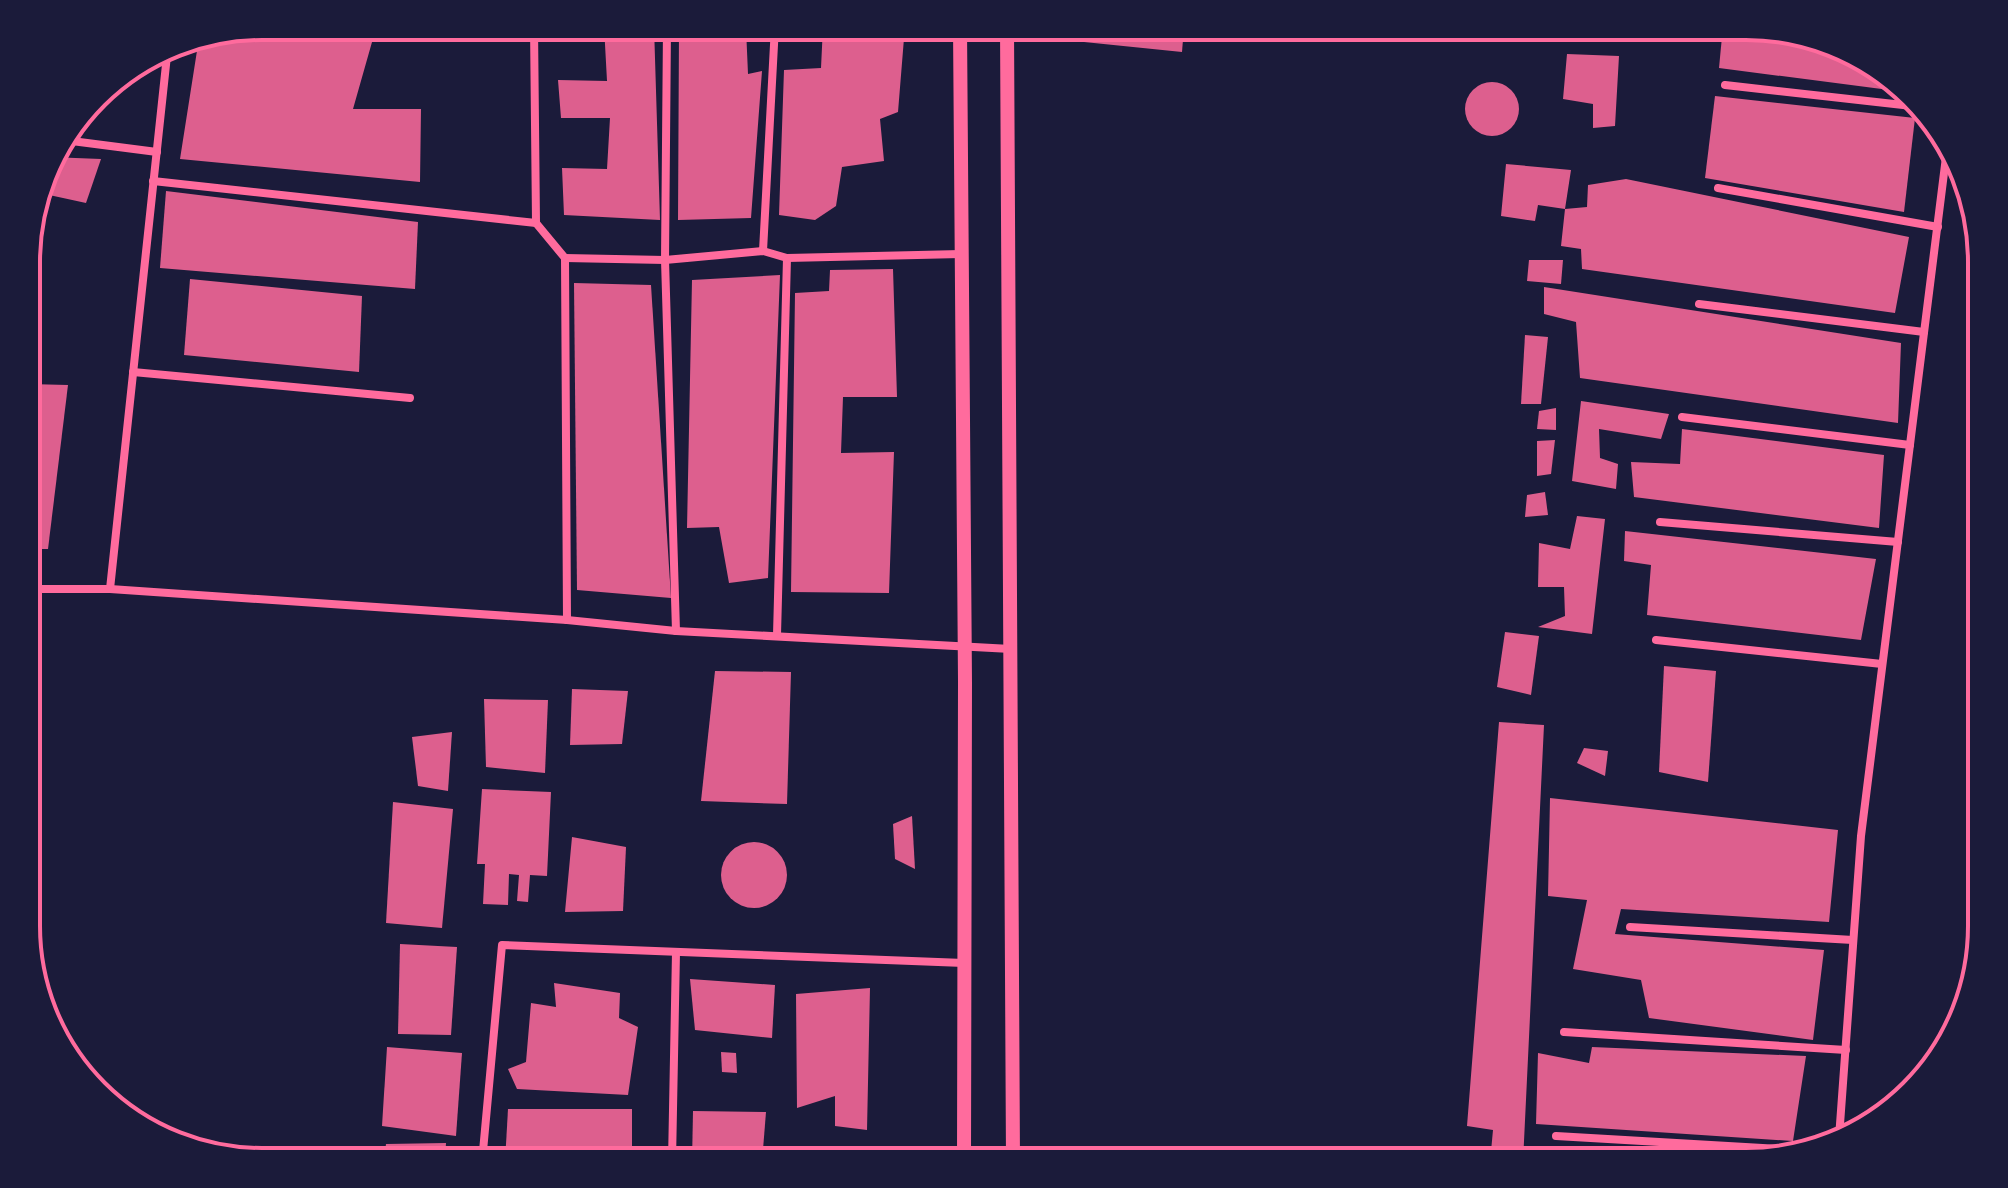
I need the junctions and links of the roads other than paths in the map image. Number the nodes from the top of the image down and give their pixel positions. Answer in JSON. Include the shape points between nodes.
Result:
{"nodes":[{"id":1,"x":534,"y":40,"type":"edge"},
{"id":2,"x":667,"y":40,"type":"edge"},
{"id":3,"x":774,"y":40,"type":"edge"},
{"id":4,"x":960,"y":40,"type":"edge"},
{"id":5,"x":1007,"y":40,"type":"edge"},
{"id":6,"x":166,"y":62,"type":"edge"},
{"id":7,"x":1725,"y":85,"type":"dead end"},
{"id":8,"x":1903,"y":105,"type":"edge"},
{"id":9,"x":75,"y":141,"type":"edge"},
{"id":10,"x":157,"y":152,"type":"junction"},
{"id":11,"x":1945,"y":165,"type":"edge"},
{"id":12,"x":153,"y":181,"type":"junction"},
{"id":13,"x":1718,"y":188,"type":"dead end"},
{"id":14,"x":536,"y":223,"type":"junction"},
{"id":15,"x":1938,"y":227,"type":"junction"},
{"id":16,"x":763,"y":251,"type":"junction"},
{"id":17,"x":961,"y":254,"type":"junction"},
{"id":18,"x":565,"y":258,"type":"junction"},
{"id":19,"x":787,"y":258,"type":"junction"},
{"id":20,"x":665,"y":260,"type":"junction"},
{"id":21,"x":1699,"y":304,"type":"dead end"},
{"id":22,"x":1924,"y":332,"type":"junction"},
{"id":23,"x":133,"y":372,"type":"junction"},
{"id":24,"x":410,"y":398,"type":"dead end"},
{"id":25,"x":1682,"y":417,"type":"dead end"},
{"id":26,"x":1910,"y":445,"type":"junction"},
{"id":27,"x":1660,"y":522,"type":"dead end"},
{"id":28,"x":1898,"y":542,"type":"junction"},
{"id":29,"x":40,"y":589,"type":"edge"},
{"id":30,"x":110,"y":589,"type":"junction"},
{"id":31,"x":567,"y":620,"type":"junction"},
{"id":32,"x":676,"y":631,"type":"junction"},
{"id":33,"x":777,"y":635,"type":"junction"},
{"id":34,"x":1656,"y":640,"type":"dead end"},
{"id":35,"x":965,"y":646,"type":"junction"},
{"id":36,"x":1012,"y":650,"type":"junction"},
{"id":37,"x":1882,"y":664,"type":"junction"},
{"id":38,"x":1630,"y":927,"type":"dead end"},
{"id":39,"x":1853,"y":940,"type":"junction"},
{"id":40,"x":676,"y":952,"type":"junction"},
{"id":41,"x":964,"y":963,"type":"junction"},
{"id":42,"x":1564,"y":1032,"type":"dead end"},
{"id":43,"x":1846,"y":1050,"type":"junction"},
{"id":44,"x":1840,"y":1127,"type":"edge"},
{"id":45,"x":1556,"y":1136,"type":"dead end"},
{"id":46,"x":483,"y":1148,"type":"edge"},
{"id":47,"x":672,"y":1148,"type":"edge"},
{"id":48,"x":964,"y":1148,"type":"edge"},
{"id":49,"x":1013,"y":1148,"type":"edge"},
{"id":50,"x":1762,"y":1148,"type":"edge"}],
"edges":[{"from":1,"to":14,"type":"street"},
{"from":2,"to":20,"type":"street"},
{"from":3,"to":16,"type":"street"},
{"from":4,"to":17,"type":"street"},
{"from":5,"to":36,"type":"street"},
{"from":6,"to":10,"type":"street"},
{"from":7,"to":8,"type":"street"},
{"from":9,"to":10,"type":"street"},
{"from":10,"to":12,"type":"street"},
{"from":11,"to":15,"type":"street"},
{"from":12,"to":14,"type":"street"},
{"from":12,"to":23,"type":"street"},
{"from":13,"to":15,"type":"street"},
{"from":14,"to":18,"type":"street"},
{"from":15,"to":22,"type":"street"},
{"from":16,"to":19,"type":"street"},
{"from":16,"to":20,"type":"street"},
{"from":17,"to":19,"type":"street"},
{"from":17,"to":35,"type":"street"},
{"from":18,"to":20,"type":"street"},
{"from":18,"to":31,"type":"street"},
{"from":19,"to":33,"type":"street"},
{"from":20,"to":32,"type":"street"},
{"from":21,"to":22,"type":"street"},
{"from":22,"to":26,"type":"street"},
{"from":23,"to":24,"type":"street"},
{"from":23,"to":30,"type":"street"},
{"from":25,"to":26,"type":"street"},
{"from":26,"to":28,"type":"street"},
{"from":27,"to":28,"type":"street"},
{"from":28,"to":37,"type":"street"},
{"from":29,"to":30,"type":"street"},
{"from":30,"to":31,"type":"street"},
{"from":31,"to":32,"type":"street"},
{"from":32,"to":33,"type":"street"},
{"from":33,"to":35,"type":"street"},
{"from":34,"to":37,"type":"street"},
{"from":35,"to":36,"type":"street"},
{"from":35,"to":41,"type":"street"},
{"from":36,"to":49,"type":"street"},
{"from":37,"to":39,"type":"street"},
{"from":38,"to":39,"type":"street"},
{"from":39,"to":43,"type":"street"},
{"from":40,"to":41,"type":"street"},
{"from":40,"to":46,"type":"street","via":[[502,945]]},
{"from":40,"to":47,"type":"street"},
{"from":41,"to":48,"type":"street"},
{"from":42,"to":43,"type":"street"},
{"from":43,"to":44,"type":"street"},
{"from":45,"to":50,"type":"street"}]}
